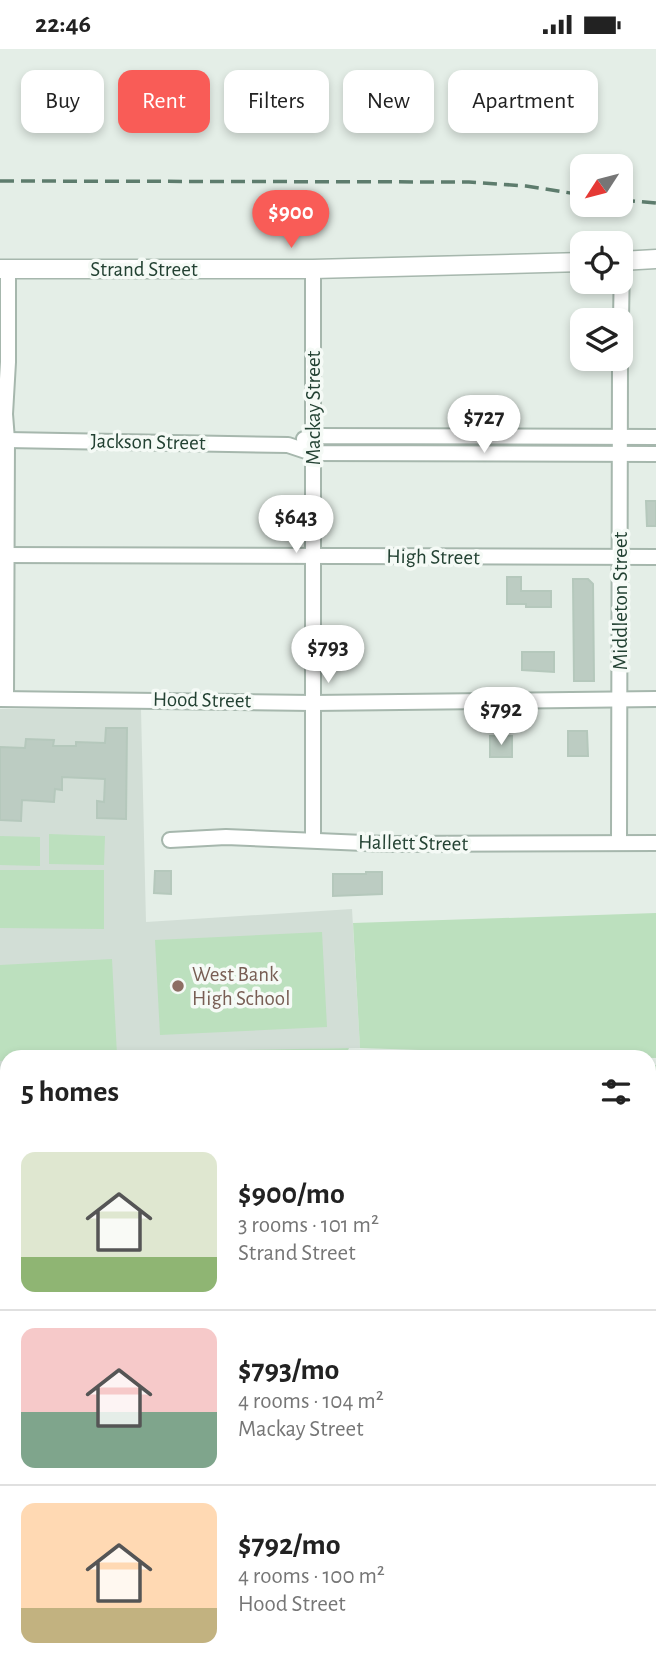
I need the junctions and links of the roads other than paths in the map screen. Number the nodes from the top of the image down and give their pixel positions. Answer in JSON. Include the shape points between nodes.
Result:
{"nodes":[{"id":1,"x":656,"y":260,"type":"edge"},
{"id":2,"x":570,"y":261,"type":"edge"},
{"id":3,"x":633,"y":261,"type":"edge"},
{"id":4,"x":4,"y":269,"type":"edge"},
{"id":5,"x":313,"y":269,"type":"junction"},
{"id":6,"x":620,"y":371,"type":"edge"},
{"id":7,"x":3,"y":414,"type":"edge"},
{"id":8,"x":312,"y":436,"type":"junction"},
{"id":9,"x":619,"y":437,"type":"junction"},
{"id":10,"x":656,"y":437,"type":"edge"},
{"id":11,"x":7,"y":440,"type":"junction"},
{"id":12,"x":288,"y":445,"type":"junction"},
{"id":13,"x":312,"y":453,"type":"junction"},
{"id":14,"x":619,"y":454,"type":"junction"},
{"id":15,"x":656,"y":454,"type":"edge"},
{"id":16,"x":3,"y":555,"type":"edge"},
{"id":17,"x":314,"y":555,"type":"junction"},
{"id":18,"x":621,"y":556,"type":"junction"},
{"id":19,"x":656,"y":557,"type":"edge"},
{"id":20,"x":619,"y":698,"type":"junction"},
{"id":21,"x":3,"y":699,"type":"edge"},
{"id":22,"x":656,"y":699,"type":"edge"},
{"id":23,"x":313,"y":703,"type":"junction"},
{"id":24,"x":170,"y":840,"type":"dead end"},
{"id":25,"x":313,"y":841,"type":"junction"},
{"id":26,"x":619,"y":843,"type":"junction"},
{"id":27,"x":656,"y":843,"type":"edge"}],
"edges":[{"from":1,"to":3,"type":"street"},
{"from":2,"to":5,"type":"street","name":"Strand Street"},
{"from":4,"to":5,"type":"street","name":"Strand Street"},
{"from":4,"to":7,"type":"street","via":[[8,362]]},
{"from":5,"to":8,"type":"street","name":"Mackay Street"},
{"from":6,"to":9,"type":"street","name":"Middleton Street"},
{"from":7,"to":11,"type":"street"},
{"from":8,"to":9,"type":"street","name":"Jackson Street"},
{"from":8,"to":12,"type":"street","name":"Jackson Street"},
{"from":8,"to":13,"type":"street","name":"Mackay Street"},
{"from":9,"to":10,"type":"street","name":"Jackson Street"},
{"from":9,"to":14,"type":"street","name":"Middleton Street"},
{"from":11,"to":12,"type":"street","name":"Jackson Street"},
{"from":11,"to":16,"type":"street"},
{"from":12,"to":13,"type":"street","name":"Jackson Street"},
{"from":13,"to":14,"type":"street","name":"Jackson Street"},
{"from":13,"to":17,"type":"street","name":"Mackay Street"},
{"from":14,"to":15,"type":"street","name":"Jackson Street"},
{"from":14,"to":18,"type":"street","name":"Middleton Street"},
{"from":16,"to":17,"type":"street","name":"High Street"},
{"from":16,"to":21,"type":"street"},
{"from":17,"to":18,"type":"street","name":"High Street"},
{"from":17,"to":23,"type":"street","name":"Mackay Street"},
{"from":18,"to":19,"type":"street","name":"High Street"},
{"from":18,"to":20,"type":"street","name":"Middleton Street"},
{"from":20,"to":22,"type":"street","name":"Hood Street"},
{"from":20,"to":23,"type":"street","name":"Hood Street"},
{"from":20,"to":26,"type":"street","name":"Middleton Street"},
{"from":21,"to":23,"type":"street","name":"Hood Street"},
{"from":23,"to":25,"type":"street","name":"Mackay Street"},
{"from":24,"to":25,"type":"street","name":"Hallett Street"},
{"from":25,"to":26,"type":"street","name":"Hallett Street"},
{"from":26,"to":27,"type":"street","name":"Hallett Street"}]}
